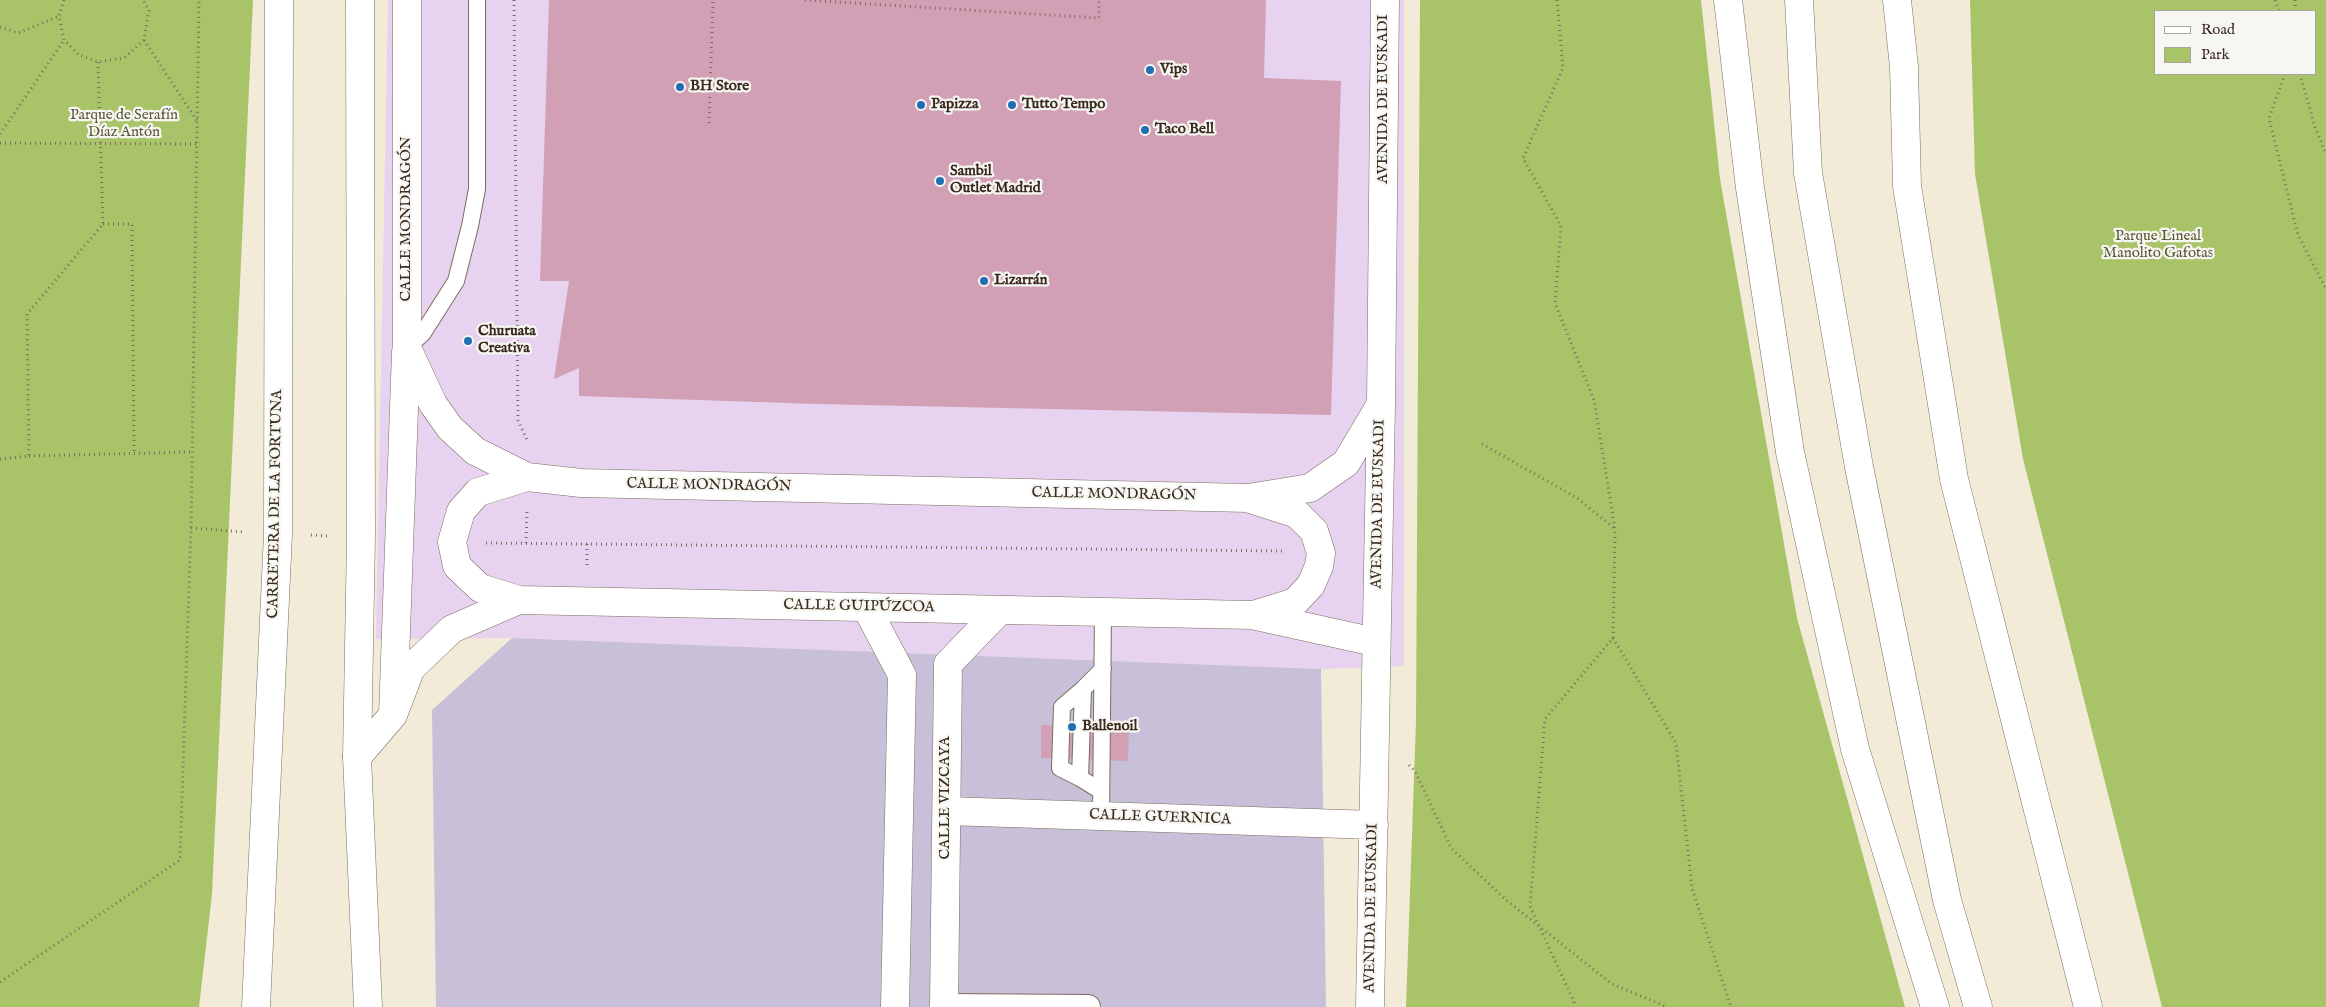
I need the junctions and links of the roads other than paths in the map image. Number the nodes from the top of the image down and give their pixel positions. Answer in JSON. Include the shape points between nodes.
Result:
{"nodes":[{"id":1,"x":279,"y":0,"type":"edge"},
{"id":2,"x":360,"y":0,"type":"edge"},
{"id":3,"x":407,"y":0,"type":"edge"},
{"id":4,"x":477,"y":0,"type":"edge"},
{"id":5,"x":1385,"y":0,"type":"edge"},
{"id":6,"x":1728,"y":0,"type":"edge"},
{"id":7,"x":1799,"y":0,"type":"edge"},
{"id":8,"x":1897,"y":0,"type":"edge"},
{"id":9,"x":1912,"y":0,"type":"edge"},
{"id":10,"x":1904,"y":67,"type":"junction"},
{"id":11,"x":406,"y":348,"type":"junction"},
{"id":12,"x":1381,"y":404,"type":"junction"},
{"id":13,"x":527,"y":477,"type":"junction"},
{"id":14,"x":1248,"y":498,"type":"junction"},
{"id":15,"x":519,"y":600,"type":"junction"},
{"id":16,"x":866,"y":607,"type":"junction"},
{"id":17,"x":1000,"y":610,"type":"junction"},
{"id":18,"x":1103,"y":612,"type":"junction"},
{"id":19,"x":1252,"y":615,"type":"junction"},
{"id":20,"x":1376,"y":642,"type":"junction"},
{"id":21,"x":1103,"y":670,"type":"junction"},
{"id":22,"x":393,"y":715,"type":"junction"},
{"id":23,"x":357,"y":757,"type":"junction"},
{"id":24,"x":1101,"y":804,"type":"junction"},
{"id":25,"x":947,"y":811,"type":"junction"},
{"id":26,"x":1374,"y":825,"type":"junction"},
{"id":27,"x":944,"y":1006,"type":"edge"},
{"id":28,"x":256,"y":1007,"type":"edge"},
{"id":29,"x":368,"y":1007,"type":"edge"},
{"id":30,"x":896,"y":1007,"type":"edge"},
{"id":31,"x":1088,"y":1007,"type":"edge"},
{"id":32,"x":1370,"y":1007,"type":"edge"},
{"id":33,"x":1935,"y":1007,"type":"edge"},
{"id":34,"x":1978,"y":1007,"type":"edge"},
{"id":35,"x":2088,"y":1007,"type":"edge"}],
"edges":[{"from":1,"to":28,"type":"main road","name":"CARRETERA DE LA FORTUNA","via":[[278,534]]},
{"from":2,"to":23,"type":"main road","via":[[361,537]]},
{"from":3,"to":11,"type":"main road","name":"CALLE MONDRAGÓN"},
{"from":4,"to":11,"type":"lane","via":[[476,189],[470,226],[456,282],[424,333]]},
{"from":5,"to":12,"type":"main road","name":"AVENIDA DE EUSKADI"},
{"from":6,"to":33,"type":"main road","via":[[1750,188],[1790,452],[1856,749]]},
{"from":7,"to":34,"type":"main road","via":[[1808,173],[1859,466],[1947,900]]},
{"from":8,"to":10,"type":"main road"},
{"from":9,"to":10,"type":"main road"},
{"from":10,"to":35,"type":"main road","via":[[1908,186],[1954,479]]},
{"from":11,"to":13,"type":"main road","name":"CALLE MONDRAGÓN","via":[[433,404],[450,428],[475,451]]},
{"from":11,"to":22,"type":"main road"},
{"from":12,"to":14,"type":"main road","name":"CALLE MONDRAGÓN","via":[[1346,463],[1310,488]]},
{"from":12,"to":20,"type":"main road","name":"AVENIDA DE EUSKADI"},
{"from":13,"to":14,"type":"main road","name":"CALLE MONDRAGÓN","via":[[581,483]]},
{"from":13,"to":15,"type":"main road","via":[[478,492],[460,511],[452,542],[457,566],[480,588]]},
{"from":14,"to":19,"type":"main road","via":[[1297,514],[1314,531],[1321,553],[1310,585],[1295,602]]},
{"from":15,"to":16,"type":"main road","name":"CALLE GUIPÚZCOA"},
{"from":15,"to":22,"type":"main road","name":"CALLE GUIPÚZCOA","via":[[452,629],[410,668]]},
{"from":16,"to":17,"type":"main road","name":"CALLE GUIPÚZCOA"},
{"from":16,"to":30,"type":"main road","via":[[902,676]]},
{"from":17,"to":18,"type":"main road","name":"CALLE GUIPÚZCOA"},
{"from":17,"to":25,"type":"main road","name":"CALLE VIZCAYA","via":[[948,664]]},
{"from":18,"to":19,"type":"main road","name":"CALLE GUIPÚZCOA"},
{"from":18,"to":21,"type":"lane"},
{"from":19,"to":20,"type":"main road","name":"CALLE GUIPÚZCOA"},
{"from":20,"to":26,"type":"main road","name":"AVENIDA DE EUSKADI"},
{"from":21,"to":24,"type":"lane"},
{"from":21,"to":24,"type":"lane","via":[[1083,689],[1080,778]]},
{"from":22,"to":23,"type":"main road"},
{"from":23,"to":29,"type":"main road"},
{"from":24,"to":25,"type":"main road","name":"CALLE GUERNICA"},
{"from":24,"to":26,"type":"main road","name":"CALLE GUERNICA"},
{"from":25,"to":27,"type":"main road","name":"CALLE VIZCAYA"},
{"from":26,"to":32,"type":"main road","name":"AVENIDA DE EUSKADI"},
{"from":27,"to":31,"type":"street"}]}
